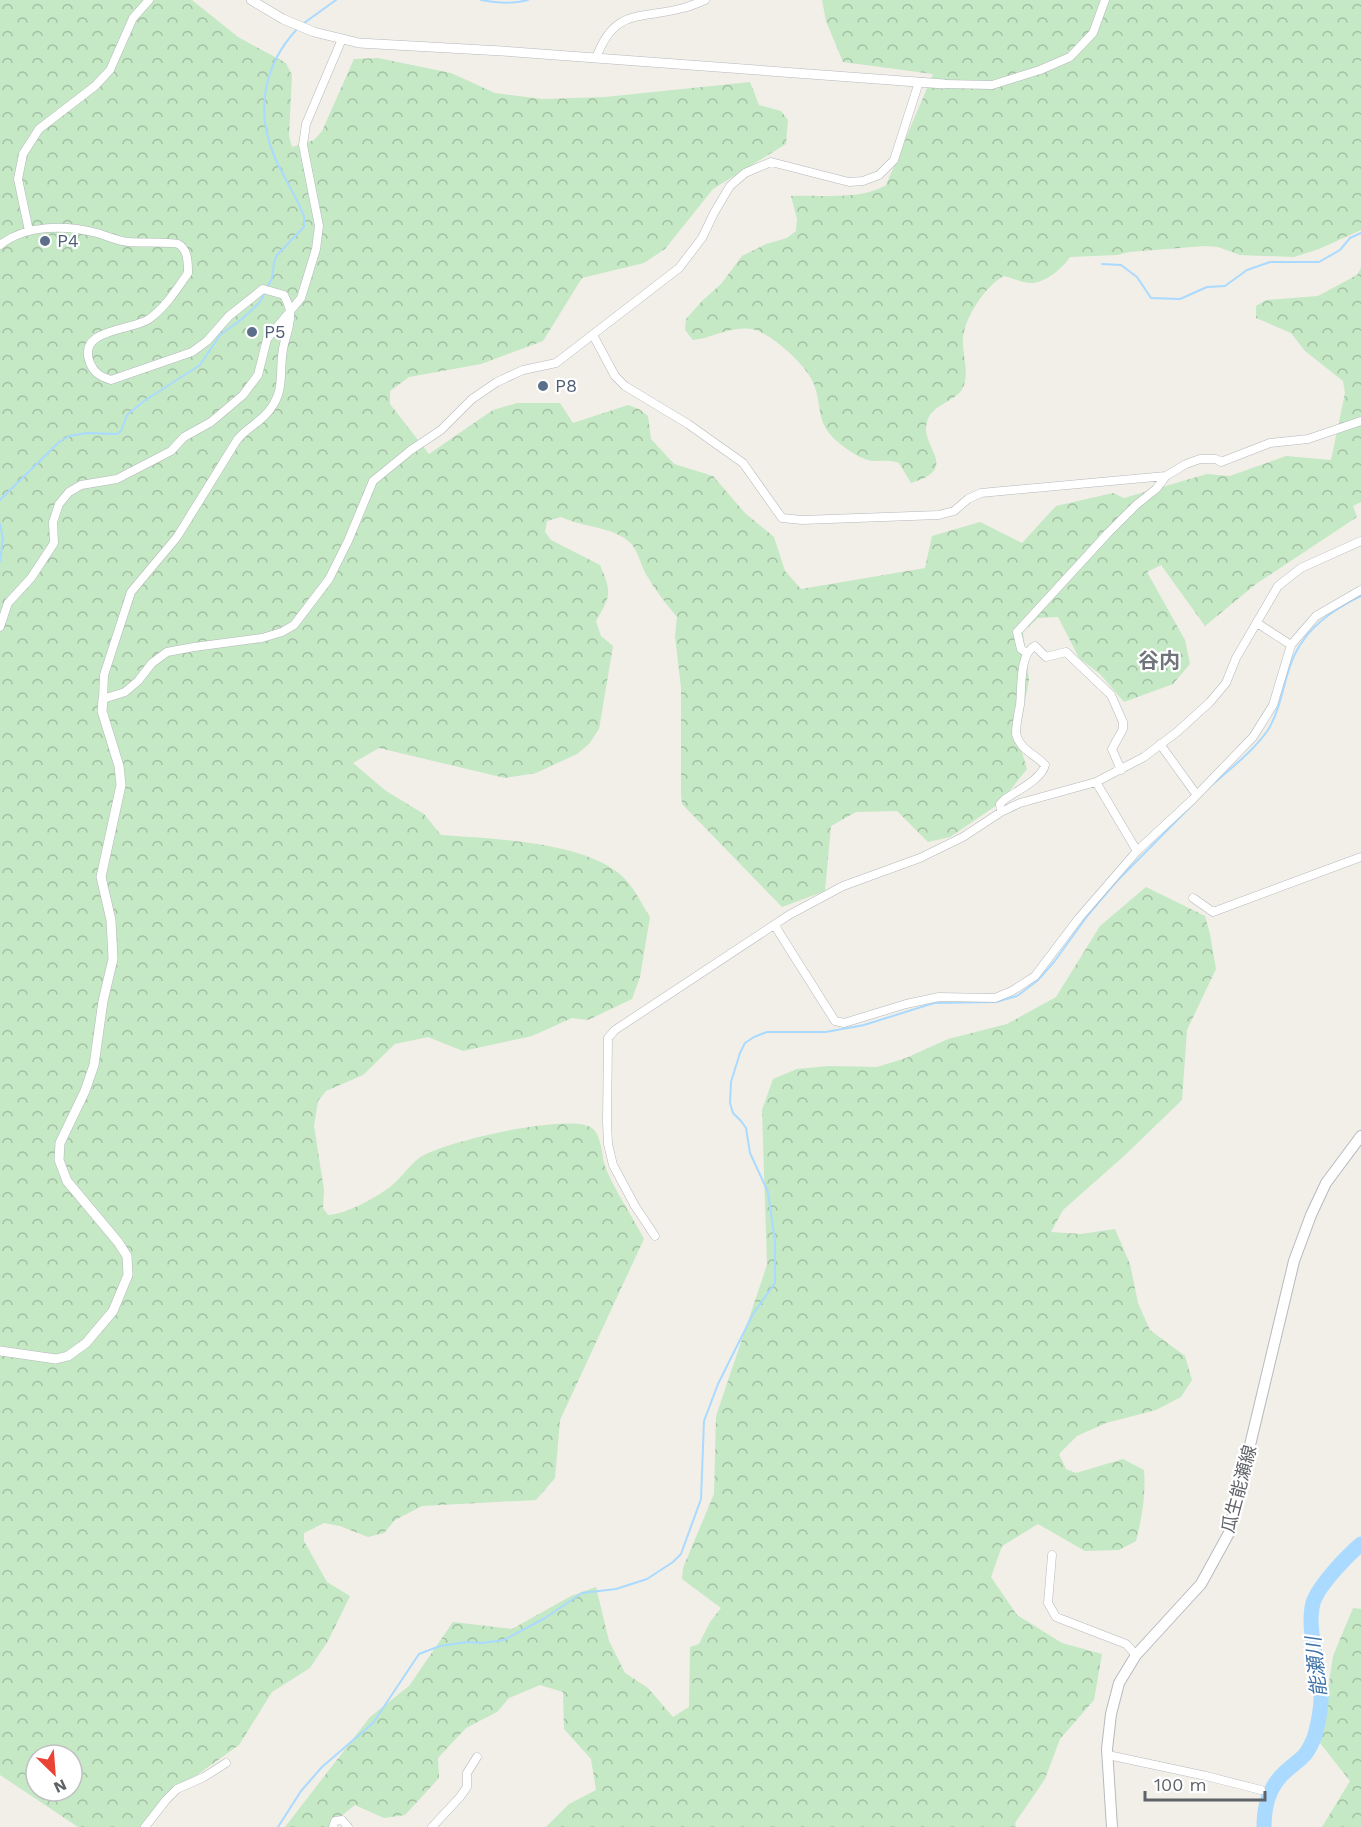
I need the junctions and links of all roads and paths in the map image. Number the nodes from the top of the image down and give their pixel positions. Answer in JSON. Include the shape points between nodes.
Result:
{"nodes":[{"id":1,"x":149,"y":0,"type":"edge"},
{"id":2,"x":251,"y":0,"type":"edge"},
{"id":3,"x":705,"y":0,"type":"edge"},
{"id":4,"x":1105,"y":0,"type":"edge"},
{"id":5,"x":342,"y":39,"type":"junction"},
{"id":6,"x":596,"y":58,"type":"junction"},
{"id":7,"x":919,"y":82,"type":"junction"},
{"id":8,"x":944,"y":84,"type":"joint"},
{"id":9,"x":29,"y":231,"type":"junction"},
{"id":10,"x":0,"y":245,"type":"edge"},
{"id":11,"x":291,"y":310,"type":"junction"},
{"id":12,"x":593,"y":335,"type":"junction"},
{"id":13,"x":1361,"y":421,"type":"edge"},
{"id":14,"x":1166,"y":476,"type":"junction"},
{"id":15,"x":1361,"y":541,"type":"edge"},
{"id":16,"x":1361,"y":590,"type":"edge"},
{"id":17,"x":1257,"y":623,"type":"junction"},
{"id":18,"x":0,"y":627,"type":"edge"},
{"id":19,"x":1291,"y":645,"type":"junction"},
{"id":20,"x":1028,"y":653,"type":"junction"},
{"id":21,"x":103,"y":699,"type":"junction"},
{"id":22,"x":1160,"y":744,"type":"junction"},
{"id":23,"x":1120,"y":770,"type":"junction"},
{"id":24,"x":1096,"y":782,"type":"junction"},
{"id":25,"x":1196,"y":794,"type":"junction"},
{"id":26,"x":1001,"y":812,"type":"junction"},
{"id":27,"x":1137,"y":851,"type":"junction"},
{"id":28,"x":1361,"y":857,"type":"edge"},
{"id":29,"x":1193,"y":898,"type":"dead end"},
{"id":30,"x":776,"y":926,"type":"junction"},
{"id":31,"x":1361,"y":1136,"type":"edge"},
{"id":32,"x":655,"y":1236,"type":"dead end"},
{"id":33,"x":0,"y":1351,"type":"edge"},
{"id":34,"x":1052,"y":1555,"type":"dead end"},
{"id":35,"x":1136,"y":1655,"type":"junction"},
{"id":36,"x":1108,"y":1755,"type":"junction"},
{"id":37,"x":477,"y":1757,"type":"dead end"},
{"id":38,"x":226,"y":1763,"type":"dead end"},
{"id":39,"x":1261,"y":1790,"type":"dead end"},
{"id":40,"x":145,"y":1827,"type":"edge"},
{"id":41,"x":333,"y":1827,"type":"edge"},
{"id":42,"x":348,"y":1827,"type":"edge"},
{"id":43,"x":432,"y":1827,"type":"edge"},
{"id":44,"x":1112,"y":1827,"type":"edge"}],
"edges":[{"from":1,"to":9,"type":"street","via":[[133,18],[110,70],[39,129],[23,154],[18,179]]},
{"from":2,"to":5,"type":"street","via":[[283,19]]},
{"from":3,"to":6,"type":"street","via":[[683,9],[631,17],[603,40]]},
{"from":4,"to":8,"type":"street","via":[[1093,33],[1070,57],[992,85]]},
{"from":5,"to":6,"type":"street"},
{"from":5,"to":11,"type":"street","via":[[306,124],[303,145],[320,226],[302,298]]},
{"from":6,"to":7,"type":"street"},
{"from":7,"to":8,"type":"street"},
{"from":7,"to":12,"type":"street","via":[[894,160],[879,175],[849,182],[771,162],[745,173],[730,186],[702,238],[679,268]]},
{"from":9,"to":10,"type":"street"},
{"from":9,"to":11,"type":"street","via":[[66,226],[125,242],[176,242],[182,246],[188,273],[161,309],[147,320],[110,330],[94,339],[89,348],[87,357],[92,368],[111,380],[192,352],[263,289],[284,295]]},
{"from":11,"to":18,"type":"street","via":[[267,339],[258,375],[243,395],[211,422],[184,437],[171,451],[117,479],[81,485],[69,492],[59,504],[53,522],[54,543],[31,578],[8,603]]},
{"from":11,"to":21,"type":"street","via":[[283,350],[281,391],[271,409],[237,440],[177,537],[131,592],[104,675]]},
{"from":12,"to":14,"type":"street","via":[[615,376],[625,386],[743,463],[782,518],[939,514],[954,511],[981,493]]},
{"from":12,"to":21,"type":"street","via":[[556,363],[523,370],[497,382],[373,481],[329,579],[294,625],[262,638],[167,652],[124,692]]},
{"from":13,"to":14,"type":"street","via":[[1308,440],[1270,443],[1221,462],[1200,459]]},
{"from":14,"to":20,"type":"street","via":[[1017,632],[1021,649]]},
{"from":15,"to":17,"type":"street","via":[[1301,568],[1278,586]]},
{"from":16,"to":19,"type":"street","via":[[1316,615]]},
{"from":17,"to":19,"type":"street"},
{"from":17,"to":22,"type":"street","via":[[1226,683],[1178,732]]},
{"from":19,"to":25,"type":"street","via":[[1273,705],[1253,737]]},
{"from":20,"to":23,"type":"street","via":[[1035,646],[1046,657],[1066,652],[1111,694],[1123,722],[1112,749]]},
{"from":20,"to":26,"type":"street","via":[[1022,671],[1016,734],[1024,749],[1041,761],[1045,769],[1004,800]]},
{"from":21,"to":33,"type":"street","via":[[102,711],[121,785],[101,877],[111,920],[113,959],[94,1065],[60,1143],[59,1160],[67,1181],[127,1256],[128,1275],[113,1311],[86,1343],[68,1356],[56,1359]]},
{"from":22,"to":23,"type":"street"},
{"from":22,"to":25,"type":"street"},
{"from":23,"to":24,"type":"street"},
{"from":24,"to":26,"type":"street","via":[[1020,802]]},
{"from":24,"to":27,"type":"street"},
{"from":25,"to":27,"type":"street"},
{"from":26,"to":30,"type":"street","via":[[920,858],[843,886]]},
{"from":27,"to":30,"type":"street","via":[[1035,976],[995,998],[939,997],[844,1023],[835,1021]]},
{"from":28,"to":29,"type":"street","via":[[1213,912]]},
{"from":30,"to":32,"type":"street","via":[[608,1038],[608,1144],[613,1165]]},
{"from":31,"to":35,"type":"main road","name":"瓜生能瀬線","via":[[1326,1183],[1294,1261],[1229,1533],[1202,1584]]},
{"from":34,"to":35,"type":"street","via":[[1048,1603],[1056,1617],[1126,1644]]},
{"from":35,"to":36,"type":"main road","name":"瓜生能瀬線","via":[[1119,1683],[1111,1714]]},
{"from":36,"to":39,"type":"street"},
{"from":36,"to":44,"type":"main road","name":"瓜生能瀬線"},
{"from":37,"to":43,"type":"street","via":[[467,1773],[464,1792]]},
{"from":38,"to":40,"type":"street","via":[[177,1789]]},
{"from":41,"to":42,"type":"street","via":[[335,1821],[342,1820]]}]}
